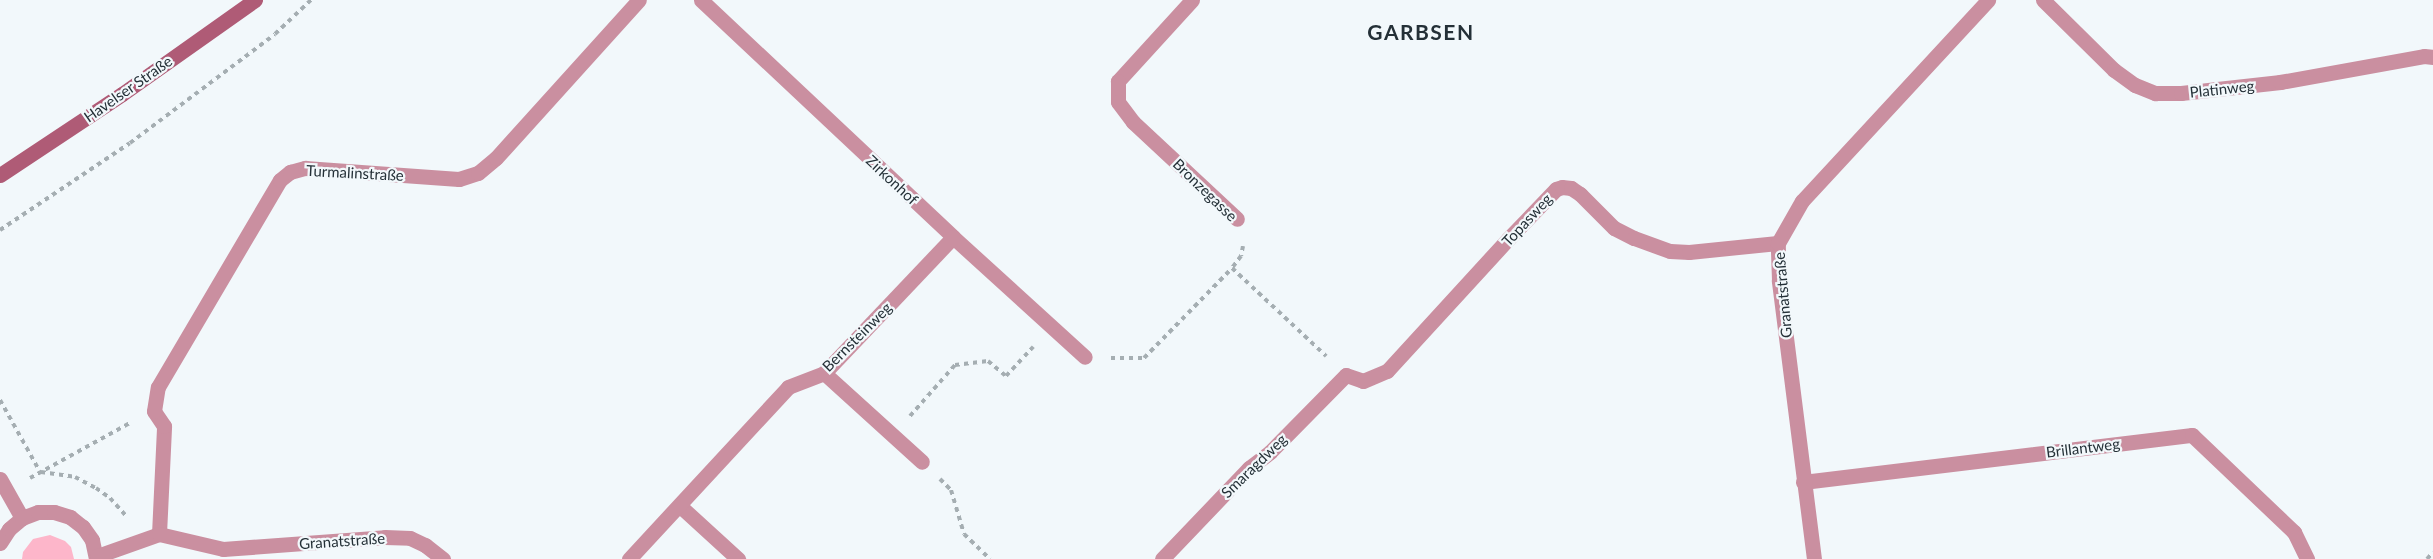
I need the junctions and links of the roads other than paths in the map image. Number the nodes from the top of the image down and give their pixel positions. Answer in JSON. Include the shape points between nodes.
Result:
{"nodes":[{"id":1,"x":255,"y":0,"type":"edge"},
{"id":2,"x":639,"y":0,"type":"edge"},
{"id":3,"x":702,"y":0,"type":"edge"},
{"id":4,"x":1192,"y":0,"type":"edge"},
{"id":5,"x":1988,"y":0,"type":"edge"},
{"id":6,"x":2043,"y":0,"type":"edge"},
{"id":7,"x":2433,"y":57,"type":"edge"},
{"id":8,"x":0,"y":175,"type":"edge"},
{"id":9,"x":1237,"y":219,"type":"road end"},
{"id":10,"x":953,"y":237,"type":"junction"},
{"id":11,"x":1778,"y":243,"type":"junction"},
{"id":12,"x":1085,"y":357,"type":"dead end"},
{"id":13,"x":824,"y":373,"type":"junction"},
{"id":14,"x":1346,"y":375,"type":"joint"},
{"id":15,"x":922,"y":462,"type":"road end"},
{"id":16,"x":0,"y":479,"type":"edge"},
{"id":17,"x":1803,"y":482,"type":"junction"},
{"id":18,"x":680,"y":506,"type":"junction"},
{"id":19,"x":22,"y":518,"type":"junction"},
{"id":20,"x":159,"y":534,"type":"junction"},
{"id":21,"x":0,"y":543,"type":"edge"},
{"id":22,"x":97,"y":558,"type":"edge"},
{"id":23,"x":443,"y":559,"type":"edge"},
{"id":24,"x":629,"y":559,"type":"edge"},
{"id":25,"x":738,"y":559,"type":"edge"},
{"id":26,"x":1162,"y":559,"type":"edge"},
{"id":27,"x":1814,"y":559,"type":"edge"},
{"id":28,"x":2307,"y":559,"type":"edge"}],
"edges":[{"from":1,"to":8,"type":"street","name":"Havelser Straße"},
{"from":2,"to":20,"type":"street","name":"Turmalinstraße","via":[[496,158],[478,172],[459,179],[305,168],[280,180],[158,387],[154,411],[164,426]]},
{"from":3,"to":10,"type":"street","name":"Zirkonhof"},
{"from":4,"to":9,"type":"street","name":"Bronzegasse","via":[[1118,81],[1118,102],[1133,122]]},
{"from":5,"to":11,"type":"street","name":"Granatstraße","via":[[1802,201]]},
{"from":6,"to":7,"type":"street","name":"Platinweg","via":[[2114,70],[2155,93],[2280,82]]},
{"from":10,"to":12,"type":"street","name":"Zirkonhof"},
{"from":10,"to":13,"type":"street","name":"Bernsteinweg"},
{"from":11,"to":14,"type":"street","name":"Topasweg","via":[[1689,252],[1670,250],[1614,228],[1580,194],[1562,187],[1508,239],[1387,371],[1363,381]]},
{"from":11,"to":17,"type":"street","name":"Granatstraße"},
{"from":13,"to":15,"type":"street"},
{"from":13,"to":18,"type":"street","name":"Bernsteinweg","via":[[788,387]]},
{"from":14,"to":26,"type":"street","name":"Smaragdweg","via":[[1270,452],[1248,468]]},
{"from":16,"to":19,"type":"street"},
{"from":17,"to":27,"type":"street","name":"Granatstraße"},
{"from":17,"to":28,"type":"street","name":"Brillantweg","via":[[2192,435],[2294,532]]},
{"from":18,"to":24,"type":"street","name":"Bernsteinweg"},
{"from":18,"to":25,"type":"street"},
{"from":19,"to":21,"type":"street","via":[[9,528]]},
{"from":19,"to":22,"type":"street","via":[[38,512],[70,517],[92,540]]},
{"from":20,"to":22,"type":"street"},
{"from":20,"to":23,"type":"street","name":"Granatstraße","via":[[223,549],[410,538]]}]}
